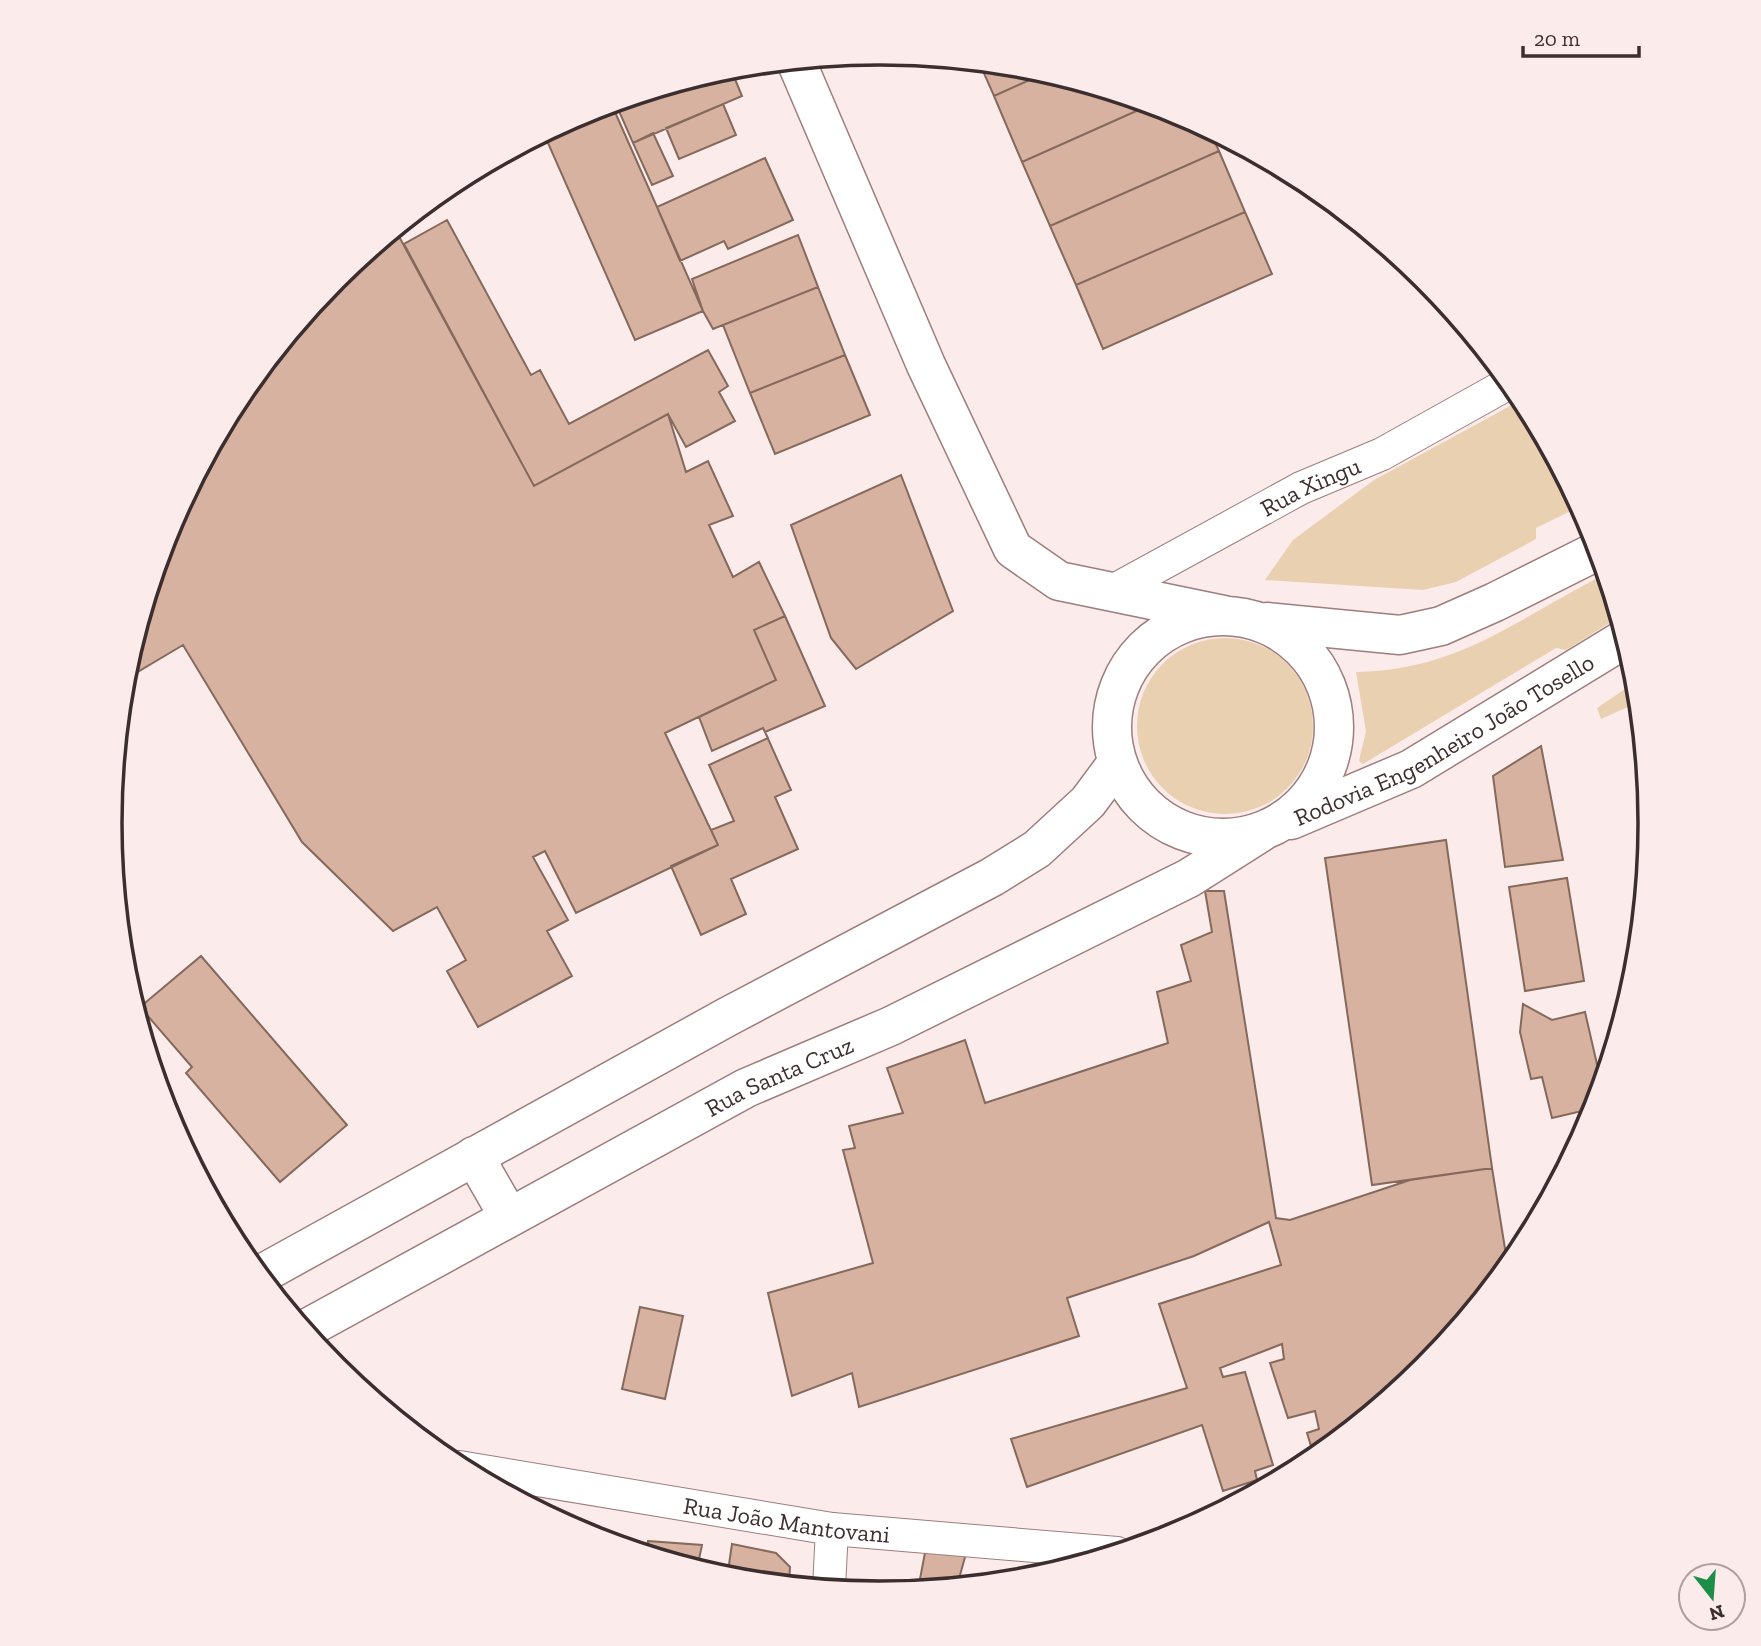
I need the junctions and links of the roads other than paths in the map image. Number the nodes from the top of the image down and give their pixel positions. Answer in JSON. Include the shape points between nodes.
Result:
{"nodes":[{"id":1,"x":800,"y":69,"type":"edge"},
{"id":2,"x":1501,"y":388,"type":"edge"},
{"id":3,"x":1589,"y":555,"type":"edge"},
{"id":4,"x":1108,"y":593,"type":"junction"},
{"id":5,"x":1242,"y":618,"type":"junction"},
{"id":6,"x":1617,"y":644,"type":"edge"},
{"id":7,"x":1117,"y":763,"type":"junction"},
{"id":8,"x":1260,"y":833,"type":"junction"},
{"id":9,"x":474,"y":1156,"type":"junction"},
{"id":10,"x":509,"y":1217,"type":"junction"},
{"id":11,"x":269,"y":1270,"type":"edge"},
{"id":12,"x":312,"y":1325,"type":"edge"},
{"id":13,"x":488,"y":1472,"type":"edge"},
{"id":14,"x":832,"y":1529,"type":"junction"},
{"id":15,"x":1091,"y":1551,"type":"edge"},
{"id":16,"x":829,"y":1580,"type":"edge"}],
"edges":[{"from":1,"to":4,"type":"main road","via":[[926,365],[1013,549],[1059,581]]},
{"from":2,"to":4,"type":"street","name":"Rua Xingu","via":[[1382,454],[1301,488]]},
{"from":3,"to":5,"type":"main road","name":"Rodovia Engenheiro João Tosello","via":[[1441,626],[1400,635]]},
{"from":4,"to":5,"type":"main road"},
{"from":5,"to":7,"type":"main road","name":"Rodovia Engenheiro João Tosello","via":[[1189,621],[1158,637],[1133,662],[1115,705],[1112,728]]},
{"from":5,"to":8,"type":"main road","name":"Rodovia Engenheiro João Tosello","via":[[1288,636],[1310,656],[1334,710],[1327,768],[1312,794],[1291,815]]},
{"from":6,"to":8,"type":"main road","name":"Rodovia Engenheiro João Tosello","via":[[1411,769]]},
{"from":7,"to":8,"type":"main road","name":"Rodovia Engenheiro João Tosello","via":[[1133,794],[1159,818],[1190,834],[1225,839]]},
{"from":7,"to":9,"type":"main road","via":[[1088,802],[1037,849],[1003,870]]},
{"from":8,"to":10,"type":"main road","name":"Rua Santa Cruz","via":[[1189,878],[891,1026],[746,1088]]},
{"from":9,"to":10,"type":"main road"},
{"from":9,"to":11,"type":"main road"},
{"from":10,"to":12,"type":"main road","name":"Rua Santa Cruz"},
{"from":13,"to":14,"type":"street","name":"Rua João Mantovani"},
{"from":14,"to":15,"type":"street","name":"Rua João Mantovani"},
{"from":14,"to":16,"type":"street"}]}
